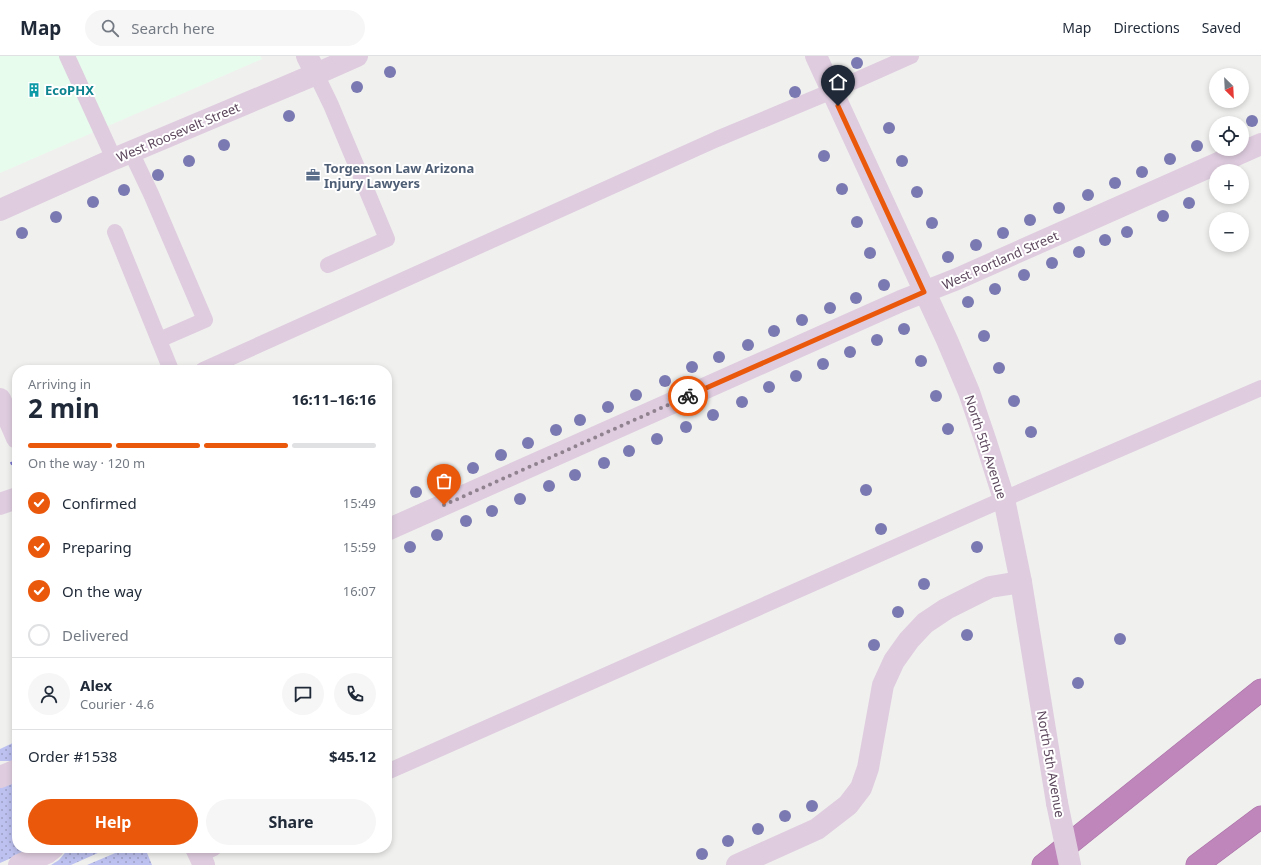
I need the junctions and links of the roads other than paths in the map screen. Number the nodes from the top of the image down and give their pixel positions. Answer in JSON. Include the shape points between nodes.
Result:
{"nodes":[{"id":1,"x":67,"y":56,"type":"edge"},
{"id":2,"x":357,"y":56,"type":"edge"},
{"id":3,"x":816,"y":56,"type":"edge"},
{"id":4,"x":911,"y":56,"type":"edge"},
{"id":5,"x":312,"y":65,"type":"edge"},
{"id":6,"x":832,"y":91,"type":"junction"},
{"id":7,"x":1261,"y":144,"type":"edge"},
{"id":8,"x":122,"y":156,"type":"junction"},
{"id":9,"x":0,"y":210,"type":"edge"},
{"id":10,"x":115,"y":232,"type":"dead end"},
{"id":11,"x":328,"y":265,"type":"dead end"},
{"id":12,"x":924,"y":292,"type":"junction"},
{"id":13,"x":159,"y":340,"type":"junction"},
{"id":14,"x":169,"y":365,"type":"edge"},
{"id":15,"x":214,"y":365,"type":"edge"},
{"id":16,"x":1261,"y":388,"type":"edge"},
{"id":17,"x":0,"y":399,"type":"edge"},
{"id":18,"x":12,"y":427,"type":"edge"},
{"id":19,"x":1004,"y":499,"type":"junction"},
{"id":20,"x":12,"y":500,"type":"edge"},
{"id":21,"x":0,"y":504,"type":"edge"},
{"id":22,"x":392,"y":528,"type":"edge"},
{"id":23,"x":1021,"y":582,"type":"junction"},
{"id":24,"x":1261,"y":690,"type":"edge"},
{"id":25,"x":392,"y":770,"type":"edge"},
{"id":26,"x":12,"y":772,"type":"edge"},
{"id":27,"x":0,"y":777,"type":"edge"},
{"id":28,"x":1261,"y":818,"type":"edge"},
{"id":29,"x":47,"y":853,"type":"edge"},
{"id":30,"x":19,"y":865,"type":"edge"},
{"id":31,"x":737,"y":865,"type":"edge"},
{"id":32,"x":1043,"y":865,"type":"edge"},
{"id":33,"x":1070,"y":865,"type":"edge"},
{"id":34,"x":1198,"y":865,"type":"edge"}],
"edges":[{"from":1,"to":8,"type":"lane"},
{"from":2,"to":5,"type":"street","name":"West Roosevelt Street"},
{"from":3,"to":6,"type":"street","name":"North 5th Avenue"},
{"from":4,"to":6,"type":"lane"},
{"from":5,"to":8,"type":"street","name":"West Roosevelt Street"},
{"from":5,"to":11,"type":"lane","via":[[387,239]]},
{"from":6,"to":12,"type":"street","name":"North 5th Avenue"},
{"from":6,"to":15,"type":"lane","via":[[710,142]]},
{"from":7,"to":12,"type":"street","name":"West Portland Street","via":[[961,278]]},
{"from":8,"to":9,"type":"street","name":"West Roosevelt Street"},
{"from":8,"to":13,"type":"lane","via":[[151,194],[205,320]]},
{"from":10,"to":13,"type":"lane"},
{"from":12,"to":19,"type":"street","name":"North 5th Avenue","via":[[969,392]]},
{"from":12,"to":22,"type":"street","name":"West Portland Street"},
{"from":13,"to":14,"type":"lane"},
{"from":16,"to":19,"type":"lane"},
{"from":17,"to":18,"type":"street"},
{"from":19,"to":23,"type":"street","name":"North 5th Avenue"},
{"from":19,"to":25,"type":"lane"},
{"from":20,"to":21,"type":"street"},
{"from":23,"to":31,"type":"street","via":[[990,587],[946,609],[925,623],[894,661],[883,685],[868,768],[861,788],[848,805],[817,829]]},
{"from":23,"to":33,"type":"street","name":"North 5th Avenue","bridge":true,"via":[[1057,803]]},
{"from":24,"to":32,"type":"highway"},
{"from":26,"to":27,"type":"street"},
{"from":28,"to":34,"type":"highway"},
{"from":29,"to":30,"type":"street"}]}
